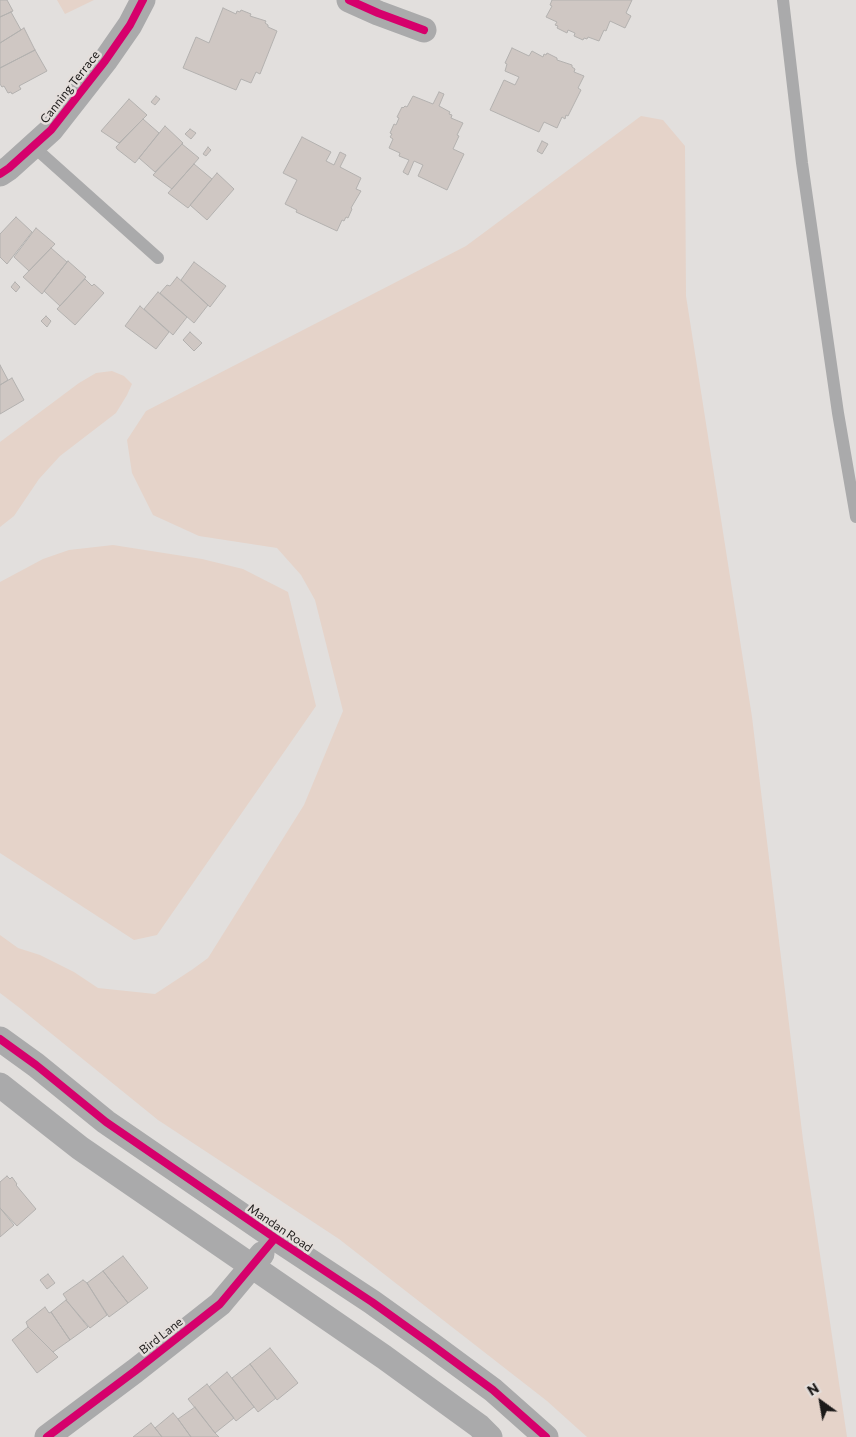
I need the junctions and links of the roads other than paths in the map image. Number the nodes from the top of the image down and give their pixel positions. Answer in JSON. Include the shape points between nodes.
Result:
{"nodes":[{"id":1,"x":143,"y":0,"type":"edge"},
{"id":2,"x":349,"y":0,"type":"edge"},
{"id":3,"x":783,"y":0,"type":"edge"},
{"id":4,"x":424,"y":30,"type":"dead end"},
{"id":5,"x":34,"y":147,"type":"junction"},
{"id":6,"x":0,"y":174,"type":"edge"},
{"id":7,"x":158,"y":258,"type":"dead end"},
{"id":8,"x":856,"y":517,"type":"edge"},
{"id":9,"x":0,"y":1039,"type":"edge"},
{"id":10,"x":0,"y":1085,"type":"edge"},
{"id":11,"x":274,"y":1238,"type":"junction"},
{"id":12,"x":251,"y":1266,"type":"junction"},
{"id":13,"x":47,"y":1437,"type":"edge"},
{"id":14,"x":490,"y":1437,"type":"edge"},
{"id":15,"x":546,"y":1437,"type":"edge"}],
"edges":[{"from":1,"to":5,"type":"street","name":"Canning Terrace","via":[[105,61],[52,130]]},
{"from":2,"to":4,"type":"street"},
{"from":3,"to":8,"type":"lane","via":[[802,163]]},
{"from":5,"to":6,"type":"street","name":"Canning Terrace"},
{"from":5,"to":7,"type":"lane"},
{"from":9,"to":11,"type":"street","name":"Mandan Road","via":[[106,1122]]},
{"from":10,"to":12,"type":"street","via":[[80,1148]]},
{"from":11,"to":12,"type":"street","name":"Bird Lane"},
{"from":11,"to":15,"type":"street","name":"Mandan Road","via":[[432,1345],[493,1390]]},
{"from":12,"to":13,"type":"street","name":"Bird Lane","via":[[220,1304]]},
{"from":12,"to":14,"type":"street","via":[[384,1357]]}]}
